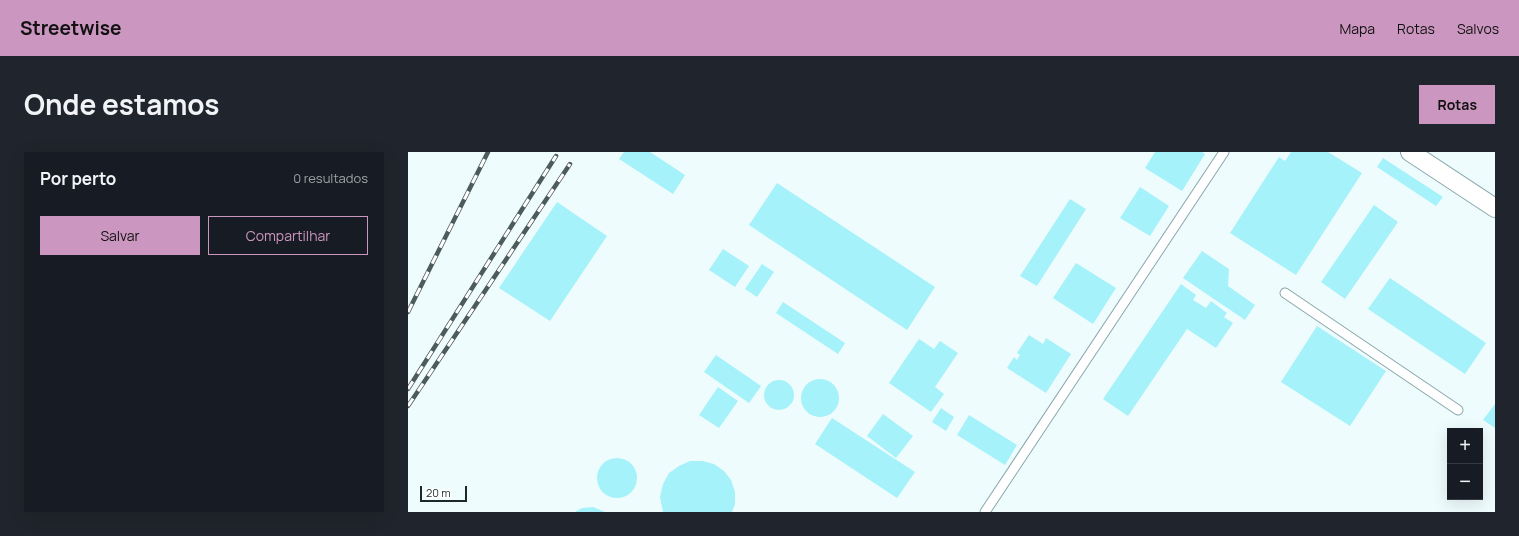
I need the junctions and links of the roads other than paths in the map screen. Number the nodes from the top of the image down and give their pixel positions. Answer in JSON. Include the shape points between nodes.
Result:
{"nodes":[{"id":1,"x":1224,"y":152,"type":"edge"},
{"id":2,"x":1410,"y":152,"type":"edge"},
{"id":3,"x":1495,"y":208,"type":"edge"},
{"id":4,"x":1285,"y":294,"type":"dead end"},
{"id":5,"x":1458,"y":410,"type":"dead end"},
{"id":6,"x":985,"y":512,"type":"edge"}],
"edges":[{"from":1,"to":6,"type":"lane"},
{"from":2,"to":3,"type":"street"},
{"from":4,"to":5,"type":"lane"}]}
